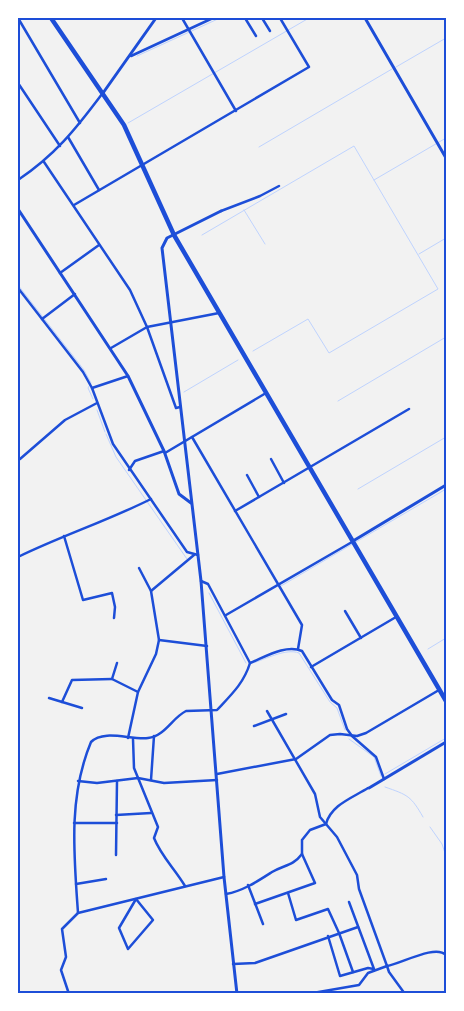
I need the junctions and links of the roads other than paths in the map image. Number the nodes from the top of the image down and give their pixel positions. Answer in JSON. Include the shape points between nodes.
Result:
{"nodes":[{"id":1,"x":18,"y":18,"type":"edge"},
{"id":2,"x":52,"y":18,"type":"edge"},
{"id":3,"x":156,"y":18,"type":"edge"},
{"id":4,"x":182,"y":18,"type":"edge"},
{"id":5,"x":213,"y":18,"type":"edge"},
{"id":6,"x":245,"y":18,"type":"edge"},
{"id":7,"x":262,"y":18,"type":"edge"},
{"id":8,"x":280,"y":18,"type":"edge"},
{"id":9,"x":365,"y":18,"type":"edge"},
{"id":10,"x":188,"y":29,"type":"junction"},
{"id":11,"x":270,"y":31,"type":"dead end"},
{"id":12,"x":256,"y":36,"type":"dead end"},
{"id":13,"x":131,"y":56,"type":"junction"},
{"id":14,"x":18,"y":83,"type":"edge"},
{"id":15,"x":103,"y":92,"type":"junction"},
{"id":16,"x":236,"y":111,"type":"junction"},
{"id":17,"x":80,"y":123,"type":"junction"},
{"id":18,"x":68,"y":137,"type":"junction"},
{"id":19,"x":60,"y":147,"type":"junction"},
{"id":20,"x":446,"y":158,"type":"edge"},
{"id":21,"x":44,"y":162,"type":"junction"},
{"id":22,"x":143,"y":165,"type":"junction"},
{"id":23,"x":18,"y":180,"type":"edge"},
{"id":24,"x":279,"y":186,"type":"dead end"},
{"id":25,"x":99,"y":190,"type":"junction"},
{"id":26,"x":74,"y":205,"type":"junction"},
{"id":27,"x":18,"y":209,"type":"edge"},
{"id":28,"x":221,"y":211,"type":"joint"},
{"id":29,"x":174,"y":235,"type":"junction"},
{"id":30,"x":99,"y":245,"type":"junction"},
{"id":31,"x":60,"y":273,"type":"junction"},
{"id":32,"x":18,"y":288,"type":"edge"},
{"id":33,"x":75,"y":294,"type":"junction"},
{"id":34,"x":219,"y":313,"type":"junction"},
{"id":35,"x":43,"y":319,"type":"junction"},
{"id":36,"x":170,"y":323,"type":"junction"},
{"id":37,"x":147,"y":327,"type":"junction"},
{"id":38,"x":110,"y":348,"type":"junction"},
{"id":39,"x":128,"y":376,"type":"junction"},
{"id":40,"x":90,"y":387,"type":"junction"},
{"id":41,"x":266,"y":392,"type":"junction"},
{"id":42,"x":97,"y":403,"type":"junction"},
{"id":43,"x":180,"y":407,"type":"junction"},
{"id":44,"x":409,"y":409,"type":"dead end"},
{"id":45,"x":192,"y":437,"type":"junction"},
{"id":46,"x":184,"y":441,"type":"junction"},
{"id":47,"x":164,"y":452,"type":"junction"},
{"id":48,"x":20,"y":459,"type":"dead end"},
{"id":49,"x":271,"y":459,"type":"dead end"},
{"id":50,"x":310,"y":468,"type":"junction"},
{"id":51,"x":129,"y":470,"type":"junction"},
{"id":52,"x":246,"y":475,"type":"dead end"},
{"id":53,"x":284,"y":483,"type":"junction"},
{"id":54,"x":446,"y":485,"type":"edge"},
{"id":55,"x":259,"y":497,"type":"junction"},
{"id":56,"x":149,"y":500,"type":"junction"},
{"id":57,"x":191,"y":504,"type":"junction"},
{"id":58,"x":235,"y":511,"type":"junction"},
{"id":59,"x":64,"y":536,"type":"junction"},
{"id":60,"x":353,"y":541,"type":"junction"},
{"id":61,"x":196,"y":555,"type":"junction"},
{"id":62,"x":18,"y":558,"type":"edge"},
{"id":63,"x":139,"y":568,"type":"dead end"},
{"id":64,"x":201,"y":581,"type":"junction"},
{"id":65,"x":279,"y":585,"type":"junction"},
{"id":66,"x":151,"y":591,"type":"junction"},
{"id":67,"x":345,"y":611,"type":"dead end"},
{"id":68,"x":226,"y":615,"type":"junction"},
{"id":69,"x":398,"y":616,"type":"junction"},
{"id":70,"x":114,"y":618,"type":"dead end"},
{"id":71,"x":361,"y":638,"type":"junction"},
{"id":72,"x":159,"y":640,"type":"junction"},
{"id":73,"x":206,"y":646,"type":"junction"},
{"id":74,"x":298,"y":649,"type":"junction"},
{"id":75,"x":117,"y":663,"type":"dead end"},
{"id":76,"x":250,"y":663,"type":"junction"},
{"id":77,"x":312,"y":667,"type":"junction"},
{"id":78,"x":112,"y":679,"type":"junction"},
{"id":79,"x":440,"y":690,"type":"junction"},
{"id":80,"x":138,"y":692,"type":"junction"},
{"id":81,"x":49,"y":698,"type":"dead end"},
{"id":82,"x":446,"y":701,"type":"edge"},
{"id":83,"x":62,"y":702,"type":"junction"},
{"id":84,"x":82,"y":708,"type":"dead end"},
{"id":85,"x":267,"y":711,"type":"dead end"},
{"id":86,"x":212,"y":712,"type":"junction"},
{"id":87,"x":286,"y":714,"type":"dead end"},
{"id":88,"x":270,"y":719,"type":"junction"},
{"id":89,"x":254,"y":726,"type":"dead end"},
{"id":90,"x":154,"y":736,"type":"junction"},
{"id":91,"x":352,"y":736,"type":"junction"},
{"id":92,"x":128,"y":738,"type":"junction"},
{"id":93,"x":133,"y":738,"type":"junction"},
{"id":94,"x":446,"y":742,"type":"edge"},
{"id":95,"x":296,"y":760,"type":"junction"},
{"id":96,"x":217,"y":774,"type":"junction"},
{"id":97,"x":138,"y":778,"type":"junction"},
{"id":98,"x":384,"y":779,"type":"junction"},
{"id":99,"x":151,"y":780,"type":"junction"},
{"id":100,"x":217,"y":780,"type":"junction"},
{"id":101,"x":78,"y":781,"type":"junction"},
{"id":102,"x":117,"y":781,"type":"junction"},
{"id":103,"x":369,"y":788,"type":"joint"},
{"id":104,"x":150,"y":813,"type":"junction"},
{"id":105,"x":116,"y":815,"type":"junction"},
{"id":106,"x":74,"y":823,"type":"junction"},
{"id":107,"x":116,"y":823,"type":"junction"},
{"id":108,"x":326,"y":824,"type":"junction"},
{"id":109,"x":302,"y":854,"type":"junction"},
{"id":110,"x":116,"y":855,"type":"dead end"},
{"id":111,"x":224,"y":877,"type":"junction"},
{"id":112,"x":106,"y":879,"type":"dead end"},
{"id":113,"x":76,"y":884,"type":"junction"},
{"id":114,"x":248,"y":885,"type":"junction"},
{"id":115,"x":185,"y":886,"type":"junction"},
{"id":116,"x":288,"y":893,"type":"junction"},
{"id":117,"x":226,"y":894,"type":"junction"},
{"id":118,"x":136,"y":899,"type":"junction"},
{"id":119,"x":349,"y":902,"type":"dead end"},
{"id":120,"x":256,"y":904,"type":"junction"},
{"id":121,"x":78,"y":913,"type":"junction"},
{"id":122,"x":263,"y":924,"type":"dead end"},
{"id":123,"x":358,"y":927,"type":"junction"},
{"id":124,"x":339,"y":933,"type":"junction"},
{"id":125,"x":328,"y":936,"type":"junction"},
{"id":126,"x":446,"y":955,"type":"edge"},
{"id":127,"x":232,"y":964,"type":"junction"},
{"id":128,"x":387,"y":966,"type":"junction"},
{"id":129,"x":374,"y":969,"type":"junction"},
{"id":130,"x":352,"y":972,"type":"junction"},
{"id":131,"x":337,"y":988,"type":"junction"},
{"id":132,"x":67,"y":993,"type":"edge"},
{"id":133,"x":237,"y":994,"type":"edge"},
{"id":134,"x":308,"y":994,"type":"edge"},
{"id":135,"x":339,"y":994,"type":"edge"},
{"id":136,"x":405,"y":994,"type":"edge"}],
"edges":[{"from":1,"to":17,"type":"street"},
{"from":2,"to":15,"type":"highway"},
{"from":3,"to":13,"type":"street"},
{"from":4,"to":10,"type":"street"},
{"from":5,"to":10,"type":"street"},
{"from":6,"to":12,"type":"street"},
{"from":7,"to":11,"type":"street"},
{"from":8,"to":16,"type":"street","via":[[309,67]]},
{"from":9,"to":20,"type":"street"},
{"from":10,"to":13,"type":"street"},
{"from":10,"to":16,"type":"street"},
{"from":13,"to":15,"type":"street"},
{"from":14,"to":19,"type":"street"},
{"from":15,"to":17,"type":"street"},
{"from":15,"to":22,"type":"highway","via":[[124,125]]},
{"from":16,"to":22,"type":"street"},
{"from":17,"to":18,"type":"street"},
{"from":18,"to":19,"type":"street"},
{"from":18,"to":25,"type":"street"},
{"from":19,"to":21,"type":"street"},
{"from":21,"to":23,"type":"street"},
{"from":21,"to":26,"type":"street"},
{"from":22,"to":25,"type":"street"},
{"from":22,"to":29,"type":"highway"},
{"from":24,"to":28,"type":"street"},
{"from":25,"to":26,"type":"street"},
{"from":26,"to":30,"type":"street"},
{"from":27,"to":31,"type":"street"},
{"from":28,"to":29,"type":"street"},
{"from":29,"to":34,"type":"highway"},
{"from":29,"to":36,"type":"street","via":[[162,248]]},
{"from":30,"to":31,"type":"street"},
{"from":30,"to":37,"type":"street","via":[[130,290]]},
{"from":31,"to":33,"type":"street"},
{"from":32,"to":35,"type":"street"},
{"from":33,"to":35,"type":"street"},
{"from":33,"to":38,"type":"street"},
{"from":34,"to":36,"type":"street"},
{"from":34,"to":41,"type":"highway"},
{"from":35,"to":40,"type":"street","via":[[83,372]]},
{"from":36,"to":37,"type":"street"},
{"from":36,"to":43,"type":"street"},
{"from":37,"to":38,"type":"street"},
{"from":37,"to":43,"type":"street","via":[[176,408]]},
{"from":38,"to":39,"type":"street"},
{"from":39,"to":40,"type":"street"},
{"from":39,"to":47,"type":"street"},
{"from":40,"to":42,"type":"street"},
{"from":41,"to":45,"type":"street"},
{"from":41,"to":50,"type":"highway"},
{"from":42,"to":48,"type":"street","via":[[65,420]]},
{"from":42,"to":51,"type":"street","via":[[113,444]]},
{"from":43,"to":46,"type":"street"},
{"from":44,"to":50,"type":"street"},
{"from":45,"to":46,"type":"street"},
{"from":45,"to":58,"type":"street"},
{"from":46,"to":47,"type":"street"},
{"from":46,"to":57,"type":"street"},
{"from":47,"to":51,"type":"street","via":[[134,461]]},
{"from":47,"to":57,"type":"street","via":[[179,494]]},
{"from":49,"to":53,"type":"street"},
{"from":50,"to":53,"type":"street"},
{"from":50,"to":60,"type":"highway"},
{"from":51,"to":56,"type":"street"},
{"from":52,"to":55,"type":"street"},
{"from":53,"to":55,"type":"street"},
{"from":54,"to":60,"type":"street"},
{"from":55,"to":58,"type":"street"},
{"from":56,"to":59,"type":"street","via":[[118,516]]},
{"from":56,"to":61,"type":"street","via":[[187,552]]},
{"from":57,"to":61,"type":"street"},
{"from":58,"to":65,"type":"street"},
{"from":59,"to":62,"type":"street"},
{"from":59,"to":70,"type":"street","via":[[83,600],[112,593]]},
{"from":60,"to":65,"type":"street"},
{"from":60,"to":69,"type":"highway"},
{"from":61,"to":64,"type":"street"},
{"from":61,"to":66,"type":"street"},
{"from":63,"to":66,"type":"street"},
{"from":64,"to":68,"type":"street","via":[[208,584]]},
{"from":64,"to":73,"type":"street"},
{"from":65,"to":68,"type":"street"},
{"from":65,"to":74,"type":"street","via":[[302,625]]},
{"from":66,"to":72,"type":"street"},
{"from":67,"to":71,"type":"street"},
{"from":68,"to":76,"type":"street"},
{"from":69,"to":71,"type":"street"},
{"from":69,"to":79,"type":"highway"},
{"from":71,"to":77,"type":"street"},
{"from":72,"to":73,"type":"street"},
{"from":72,"to":80,"type":"street"},
{"from":73,"to":86,"type":"street"},
{"from":74,"to":76,"type":"street","via":[[278,651]]},
{"from":74,"to":77,"type":"street"},
{"from":75,"to":78,"type":"street"},
{"from":76,"to":86,"type":"street","via":[[241,685]]},
{"from":77,"to":91,"type":"street","via":[[339,706]]},
{"from":78,"to":80,"type":"street"},
{"from":78,"to":83,"type":"street","via":[[72,680]]},
{"from":79,"to":82,"type":"highway"},
{"from":79,"to":91,"type":"street","via":[[366,733]]},
{"from":80,"to":92,"type":"street"},
{"from":81,"to":83,"type":"street"},
{"from":83,"to":84,"type":"street"},
{"from":85,"to":88,"type":"street"},
{"from":86,"to":90,"type":"street","via":[[186,711]]},
{"from":86,"to":96,"type":"street"},
{"from":87,"to":88,"type":"street"},
{"from":88,"to":89,"type":"street"},
{"from":88,"to":95,"type":"street"},
{"from":90,"to":93,"type":"street"},
{"from":90,"to":99,"type":"street"},
{"from":91,"to":95,"type":"street","via":[[330,736]]},
{"from":91,"to":98,"type":"street","via":[[376,757]]},
{"from":92,"to":93,"type":"street"},
{"from":92,"to":101,"type":"street","via":[[96,738],[91,742]]},
{"from":93,"to":97,"type":"street","via":[[134,768]]},
{"from":94,"to":98,"type":"street"},
{"from":95,"to":96,"type":"street"},
{"from":95,"to":108,"type":"street","via":[[315,794],[320,817]]},
{"from":96,"to":100,"type":"street"},
{"from":97,"to":99,"type":"street"},
{"from":97,"to":102,"type":"street"},
{"from":97,"to":104,"type":"street"},
{"from":98,"to":103,"type":"street"},
{"from":99,"to":100,"type":"street","via":[[164,783]]},
{"from":100,"to":111,"type":"street"},
{"from":101,"to":102,"type":"street"},
{"from":101,"to":106,"type":"street"},
{"from":102,"to":105,"type":"street"},
{"from":103,"to":108,"type":"street","via":[[335,808]]},
{"from":104,"to":105,"type":"street"},
{"from":104,"to":115,"type":"street","via":[[158,827],[154,838],[161,855],[173,866]]},
{"from":105,"to":107,"type":"street"},
{"from":106,"to":107,"type":"street"},
{"from":106,"to":113,"type":"street"},
{"from":107,"to":110,"type":"street"},
{"from":108,"to":109,"type":"street","via":[[310,830],[302,840]]},
{"from":108,"to":128,"type":"street","via":[[357,875]]},
{"from":109,"to":114,"type":"street","via":[[296,862]]},
{"from":109,"to":116,"type":"street","via":[[315,883]]},
{"from":111,"to":115,"type":"street"},
{"from":111,"to":117,"type":"street"},
{"from":112,"to":113,"type":"street"},
{"from":113,"to":121,"type":"street"},
{"from":114,"to":117,"type":"street"},
{"from":114,"to":120,"type":"street"},
{"from":115,"to":118,"type":"street"},
{"from":116,"to":120,"type":"street"},
{"from":116,"to":124,"type":"street","via":[[296,920],[328,909]]},
{"from":117,"to":127,"type":"street"},
{"from":118,"to":118,"type":"street","via":[[119,928],[128,950],[153,920]]},
{"from":118,"to":121,"type":"street"},
{"from":119,"to":123,"type":"street"},
{"from":120,"to":122,"type":"street"},
{"from":121,"to":132,"type":"street","via":[[62,929],[66,957],[61,970]]},
{"from":123,"to":124,"type":"street"},
{"from":123,"to":129,"type":"street"},
{"from":124,"to":125,"type":"street"},
{"from":124,"to":130,"type":"street"},
{"from":125,"to":127,"type":"street","via":[[255,963]]},
{"from":125,"to":130,"type":"street","via":[[340,976]]},
{"from":126,"to":128,"type":"street","via":[[440,952],[421,955]]},
{"from":127,"to":133,"type":"street"},
{"from":128,"to":129,"type":"street"},
{"from":128,"to":136,"type":"street"},
{"from":129,"to":130,"type":"street"},
{"from":129,"to":131,"type":"street","via":[[359,985]]},
{"from":131,"to":134,"type":"street"},
{"from":131,"to":135,"type":"street"}]}
